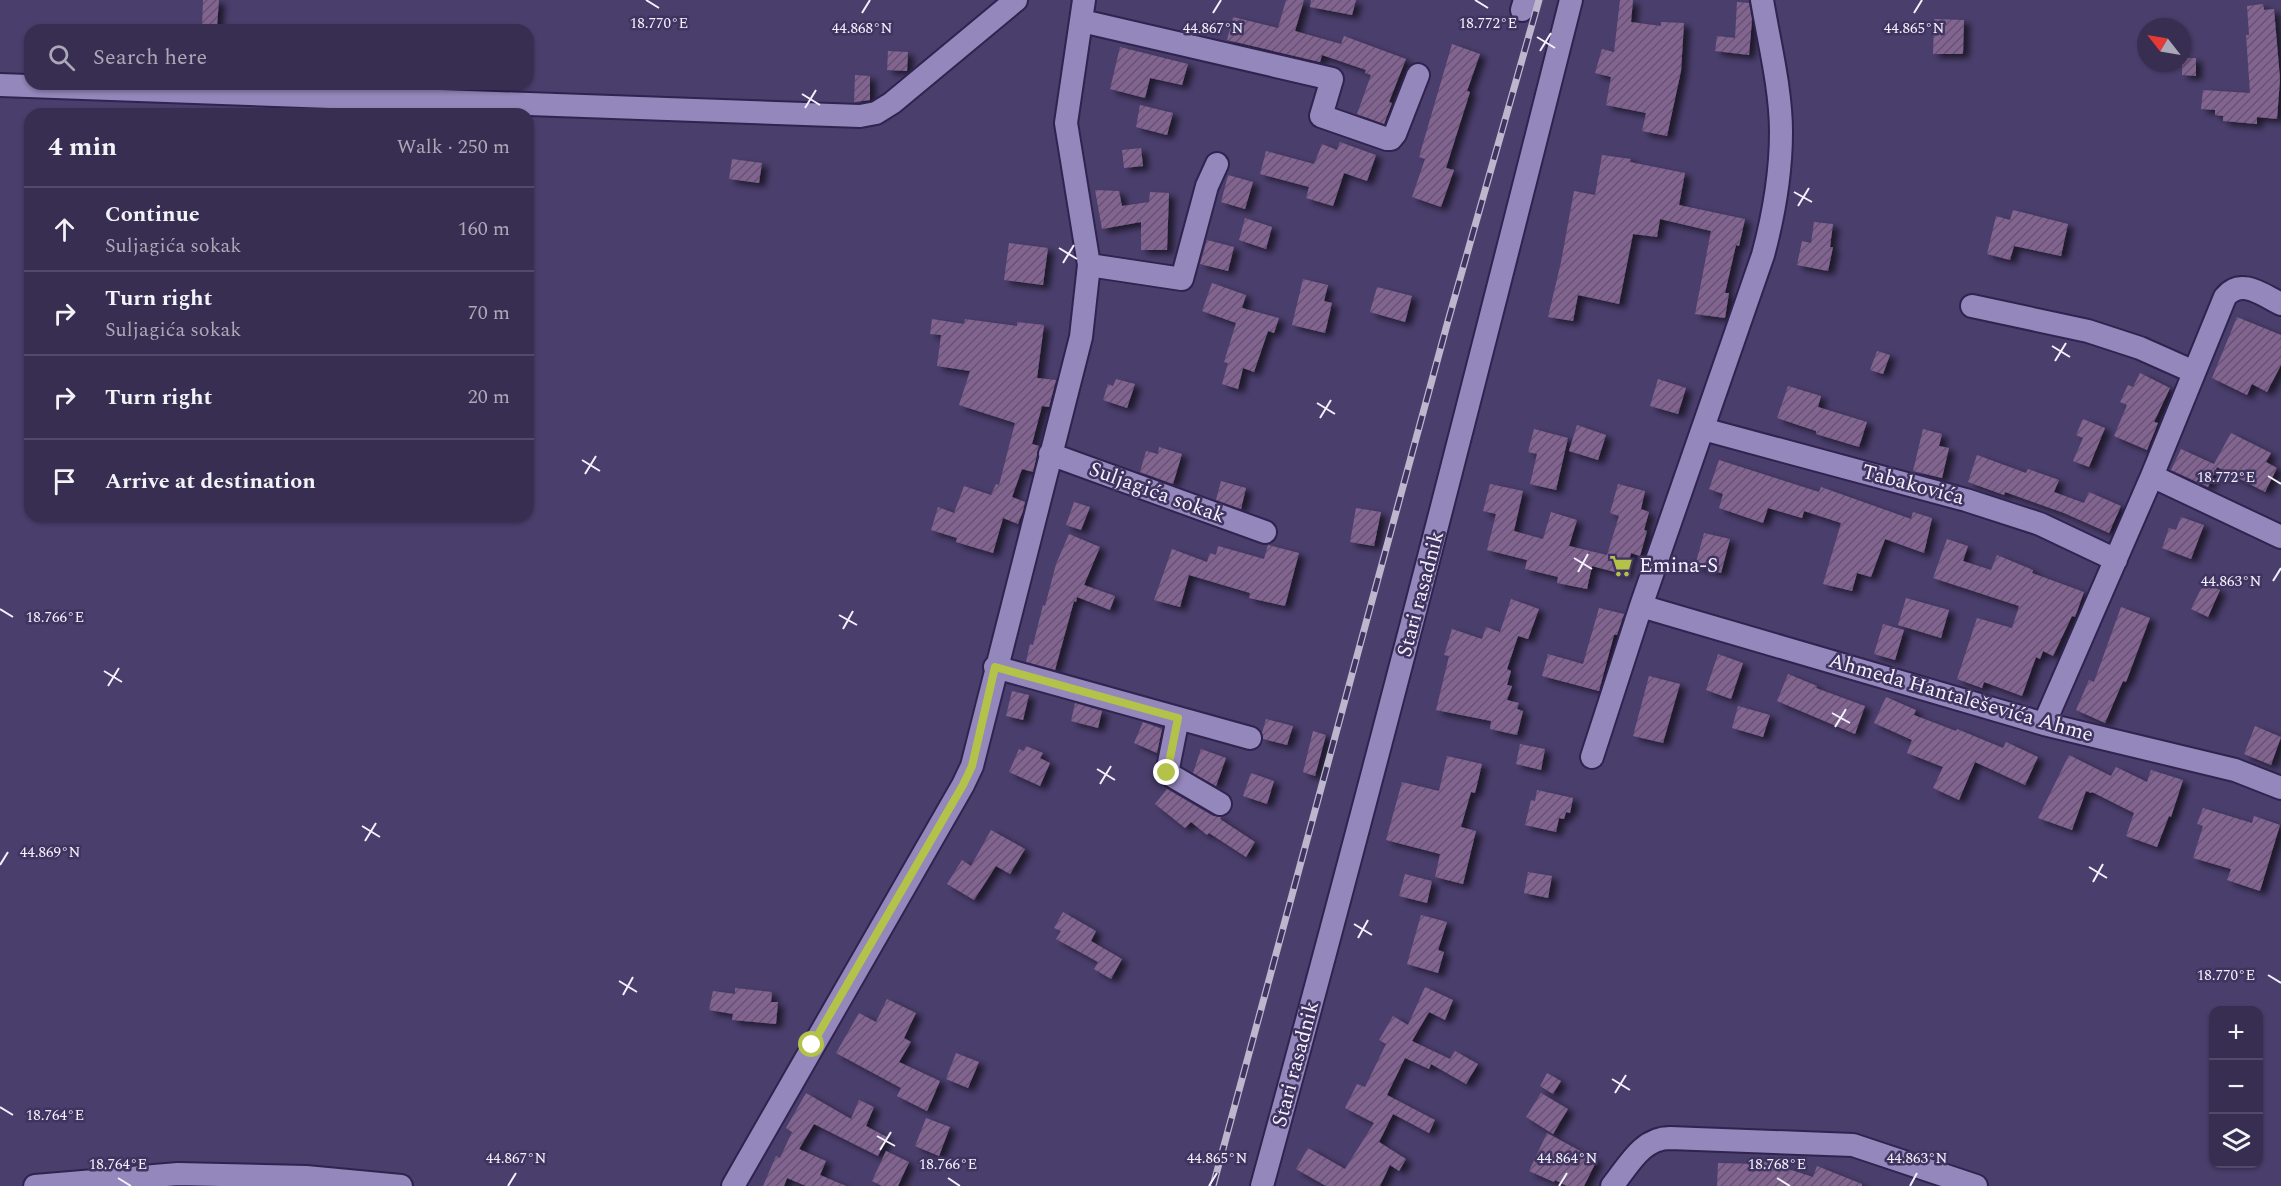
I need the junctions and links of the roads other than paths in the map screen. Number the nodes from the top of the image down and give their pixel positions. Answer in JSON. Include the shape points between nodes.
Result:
{"nodes":[{"id":1,"x":1016,"y":0,"type":"edge"},
{"id":2,"x":1571,"y":0,"type":"edge"},
{"id":3,"x":1762,"y":0,"type":"edge"},
{"id":4,"x":1083,"y":10,"type":"edge"},
{"id":5,"x":1418,"y":75,"type":"dead end"},
{"id":6,"x":0,"y":85,"type":"edge"},
{"id":7,"x":24,"y":86,"type":"edge"},
{"id":8,"x":139,"y":90,"type":"edge"},
{"id":9,"x":1216,"y":164,"type":"dead end"},
{"id":10,"x":1089,"y":265,"type":"junction"},
{"id":11,"x":2281,"y":304,"type":"edge"},
{"id":12,"x":1972,"y":306,"type":"dead end"},
{"id":13,"x":2194,"y":372,"type":"junction"},
{"id":14,"x":1703,"y":429,"type":"junction"},
{"id":15,"x":1050,"y":454,"type":"junction"},
{"id":16,"x":2152,"y":476,"type":"junction"},
{"id":17,"x":1264,"y":532,"type":"dead end"},
{"id":18,"x":2281,"y":537,"type":"edge"},
{"id":19,"x":2116,"y":560,"type":"junction"},
{"id":20,"x":1641,"y":606,"type":"junction"},
{"id":21,"x":995,"y":667,"type":"junction"},
{"id":22,"x":1178,"y":718,"type":"junction"},
{"id":23,"x":2044,"y":724,"type":"junction"},
{"id":24,"x":1250,"y":738,"type":"dead end"},
{"id":25,"x":1592,"y":757,"type":"dead end"},
{"id":26,"x":2281,"y":788,"type":"edge"},
{"id":27,"x":1220,"y":804,"type":"dead end"},
{"id":28,"x":35,"y":1186,"type":"edge"},
{"id":29,"x":401,"y":1186,"type":"edge"},
{"id":30,"x":733,"y":1186,"type":"edge"},
{"id":31,"x":1262,"y":1186,"type":"edge"},
{"id":32,"x":1612,"y":1186,"type":"edge"},
{"id":33,"x":1976,"y":1186,"type":"edge"}],
"edges":[{"from":1,"to":8,"type":"street","via":[[892,103],[876,114],[860,116]]},
{"from":2,"to":31,"type":"street","name":"Stari rasadnik","via":[[1431,556]]},
{"from":3,"to":14,"type":"street","via":[[1780,112],[1778,188],[1762,255]]},
{"from":4,"to":5,"type":"street","via":[[1332,79],[1322,116],[1387,139],[1395,134]]},
{"from":4,"to":10,"type":"street","via":[[1066,123]]},
{"from":6,"to":7,"type":"street"},
{"from":9,"to":10,"type":"street","via":[[1182,279]]},
{"from":10,"to":15,"type":"street","via":[[1081,337]]},
{"from":11,"to":13,"type":"street","via":[[2250,289],[2230,291]]},
{"from":12,"to":13,"type":"street","via":[[2088,331]]},
{"from":13,"to":16,"type":"street"},
{"from":14,"to":19,"type":"street","name":"Tabakovića","via":[[1966,500],[2040,525]]},
{"from":14,"to":20,"type":"street"},
{"from":15,"to":17,"type":"street","name":"Suljagića sokak"},
{"from":15,"to":21,"type":"street"},
{"from":16,"to":18,"type":"street"},
{"from":16,"to":19,"type":"street"},
{"from":19,"to":23,"type":"street"},
{"from":20,"to":23,"type":"street","name":"Ahmeda Hantaleševića Ahme"},
{"from":20,"to":25,"type":"street"},
{"from":21,"to":22,"type":"street"},
{"from":21,"to":30,"type":"street","via":[[972,766],[963,785]]},
{"from":22,"to":24,"type":"street"},
{"from":22,"to":27,"type":"street","via":[[1167,773]]},
{"from":23,"to":26,"type":"street","name":"Ahmeda Hantaleševića Ahme","via":[[2235,770]]},
{"from":28,"to":29,"type":"street","via":[[178,1174],[306,1177]]},
{"from":32,"to":33,"type":"street","via":[[1644,1145],[1658,1138],[1670,1138],[1853,1145]]}]}
